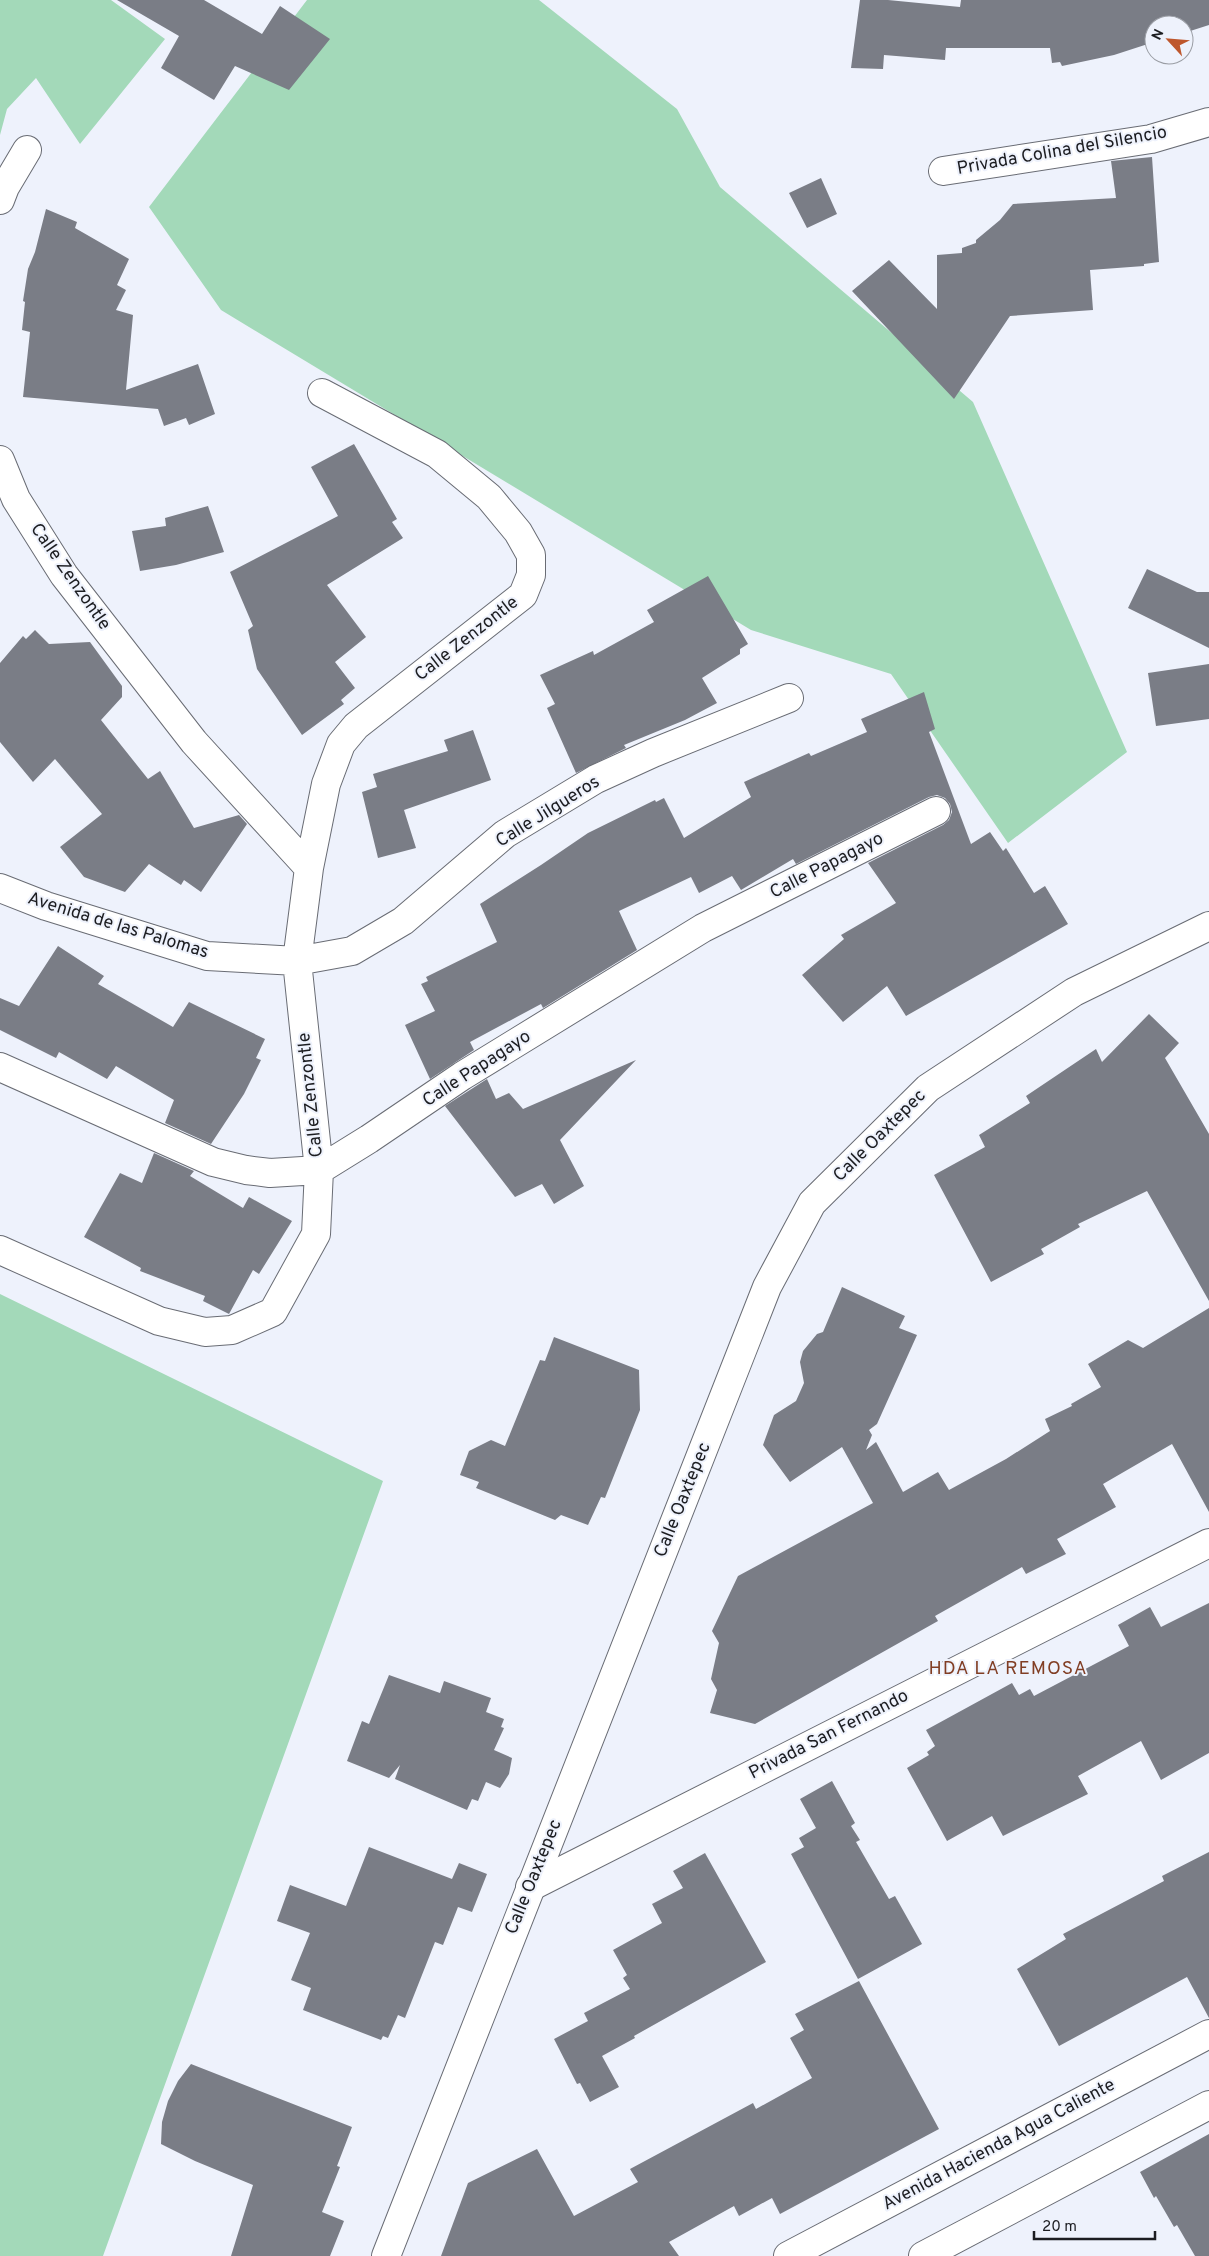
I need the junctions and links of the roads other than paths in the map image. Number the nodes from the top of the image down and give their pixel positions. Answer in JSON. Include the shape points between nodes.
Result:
{"nodes":[{"id":1,"x":1209,"y":122,"type":"edge"},
{"id":2,"x":27,"y":150,"type":"dead end"},
{"id":3,"x":943,"y":171,"type":"dead end"},
{"id":4,"x":0,"y":200,"type":"edge"},
{"id":5,"x":322,"y":394,"type":"dead end"},
{"id":6,"x":0,"y":460,"type":"edge"},
{"id":7,"x":789,"y":698,"type":"dead end"},
{"id":8,"x":936,"y":811,"type":"dead end"},
{"id":9,"x":308,"y":868,"type":"junction"},
{"id":10,"x":0,"y":888,"type":"edge"},
{"id":11,"x":1209,"y":926,"type":"edge"},
{"id":12,"x":297,"y":961,"type":"junction"},
{"id":13,"x":0,"y":1067,"type":"edge"},
{"id":14,"x":320,"y":1170,"type":"junction"},
{"id":15,"x":0,"y":1250,"type":"edge"},
{"id":16,"x":1209,"y":1543,"type":"edge"},
{"id":17,"x":530,"y":1887,"type":"junction"},
{"id":18,"x":1209,"y":2034,"type":"edge"},
{"id":19,"x":1209,"y":2105,"type":"edge"},
{"id":20,"x":386,"y":2256,"type":"edge"},
{"id":21,"x":788,"y":2256,"type":"edge"},
{"id":22,"x":923,"y":2256,"type":"edge"}],
"edges":[{"from":1,"to":3,"type":"street","name":"Privada Colina del Silencio","via":[[1151,139]]},
{"from":2,"to":4,"type":"street"},
{"from":5,"to":9,"type":"street","name":"Calle Zenzontle","via":[[437,454],[489,497],[518,532],[531,555],[531,575],[523,595],[356,726],[341,744],[326,784]]},
{"from":6,"to":9,"type":"street","name":"Calle Zenzontle","via":[[16,499],[64,576],[194,742]]},
{"from":7,"to":12,"type":"street","name":"Calle Jilgueros","via":[[653,753],[596,780],[505,834],[403,921],[352,951]]},
{"from":8,"to":14,"type":"street","name":"Calle Papagayo","via":[[703,928],[462,1076]]},
{"from":9,"to":12,"type":"street","name":"Calle Zenzontle"},
{"from":10,"to":12,"type":"street","name":"Avenida de las Palomas","via":[[46,906],[207,956]]},
{"from":11,"to":17,"type":"street","name":"Calle Oaxtepec","via":[[1074,992],[928,1088],[812,1203],[767,1287]]},
{"from":12,"to":14,"type":"street","name":"Calle Zenzontle"},
{"from":13,"to":14,"type":"street","name":"Calle Papagayo","via":[[213,1162],[270,1173]]},
{"from":14,"to":15,"type":"street","name":"Calle Zenzontle","via":[[316,1234],[273,1312],[232,1330],[205,1332],[158,1321]]},
{"from":16,"to":17,"type":"street","name":"Privada San Fernando"},
{"from":17,"to":20,"type":"street","name":"Calle Oaxtepec"},
{"from":18,"to":21,"type":"street","name":"Avenida Hacienda Agua Caliente"},
{"from":19,"to":22,"type":"street"}]}
